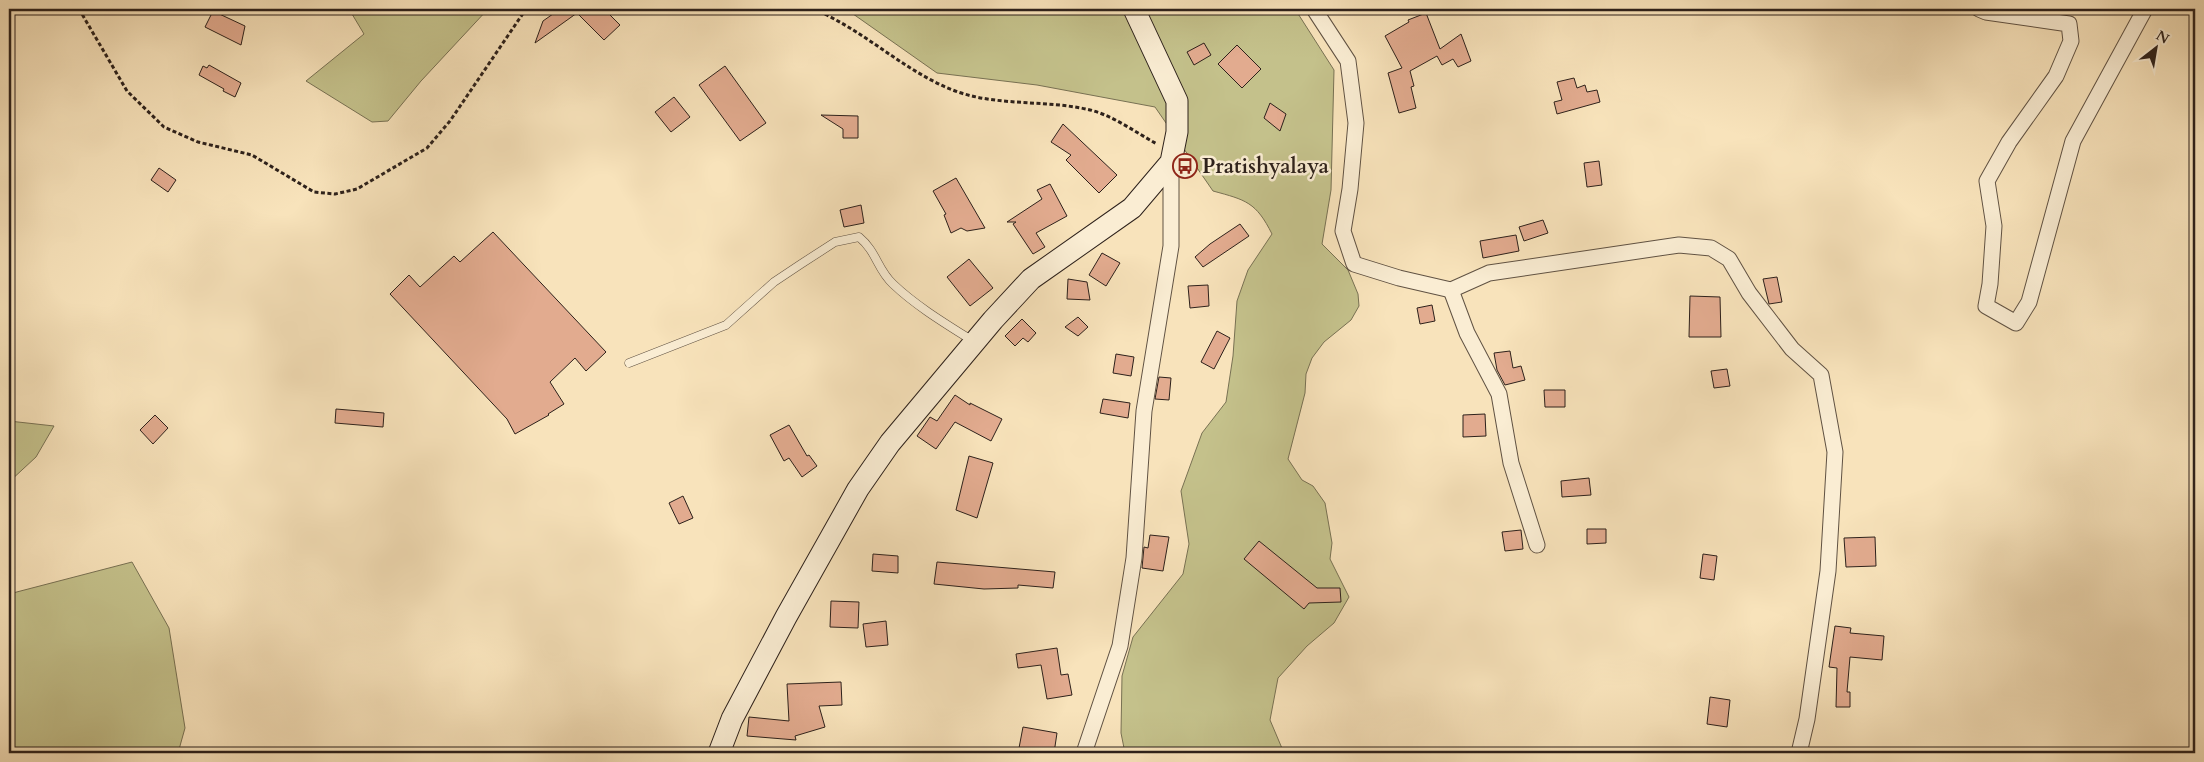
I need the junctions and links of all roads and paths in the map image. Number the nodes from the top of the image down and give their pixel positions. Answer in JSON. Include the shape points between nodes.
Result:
{"nodes":[{"id":1,"x":79,"y":9,"type":"edge"},
{"id":2,"x":526,"y":9,"type":"edge"},
{"id":3,"x":813,"y":9,"type":"edge"},
{"id":4,"x":1134,"y":9,"type":"edge"},
{"id":5,"x":1314,"y":9,"type":"edge"},
{"id":6,"x":1978,"y":9,"type":"edge"},
{"id":7,"x":2049,"y":9,"type":"edge"},
{"id":8,"x":2145,"y":9,"type":"edge"},
{"id":9,"x":2069,"y":24,"type":"junction"},
{"id":10,"x":1172,"y":158,"type":"junction"},
{"id":11,"x":1451,"y":290,"type":"junction"},
{"id":12,"x":974,"y":342,"type":"junction"},
{"id":13,"x":629,"y":363,"type":"dead end"},
{"id":14,"x":1537,"y":545,"type":"dead end"},
{"id":15,"x":719,"y":753,"type":"edge"},
{"id":16,"x":1084,"y":753,"type":"edge"},
{"id":17,"x":1799,"y":753,"type":"edge"}],
"edges":[{"from":1,"to":2,"type":"path","via":[[127,90],[164,127],[198,142],[252,155],[314,192],[335,194],[357,189],[427,148],[450,121]]},
{"from":3,"to":10,"type":"path","via":[[833,17],[927,78],[958,92],[989,100],[1087,109],[1119,122]]},
{"from":4,"to":10,"type":"main road","via":[[1177,101],[1178,132]]},
{"from":5,"to":11,"type":"street","via":[[1348,61],[1356,123],[1350,189],[1342,230],[1354,264]]},
{"from":6,"to":9,"type":"street"},
{"from":7,"to":9,"type":"street"},
{"from":8,"to":9,"type":"street","via":[[2073,141],[2029,302],[2016,323],[1986,306],[1994,226],[1987,181],[2009,142],[2056,76],[2071,41]]},
{"from":10,"to":12,"type":"main road","via":[[1132,208],[1032,279]]},
{"from":10,"to":16,"type":"street","via":[[1171,246],[1144,411],[1134,558],[1120,646]]},
{"from":11,"to":14,"type":"street","via":[[1467,333],[1499,394],[1511,463]]},
{"from":11,"to":17,"type":"street","via":[[1489,273],[1678,244],[1711,248],[1729,259],[1749,293],[1792,349],[1821,375],[1835,452],[1828,571],[1807,719]]},
{"from":12,"to":13,"type":"lane","via":[[892,284],[869,246],[859,237],[835,242],[801,264],[774,282],[726,325]]},
{"from":12,"to":15,"type":"main road","via":[[890,443],[858,489],[732,719]]}]}
